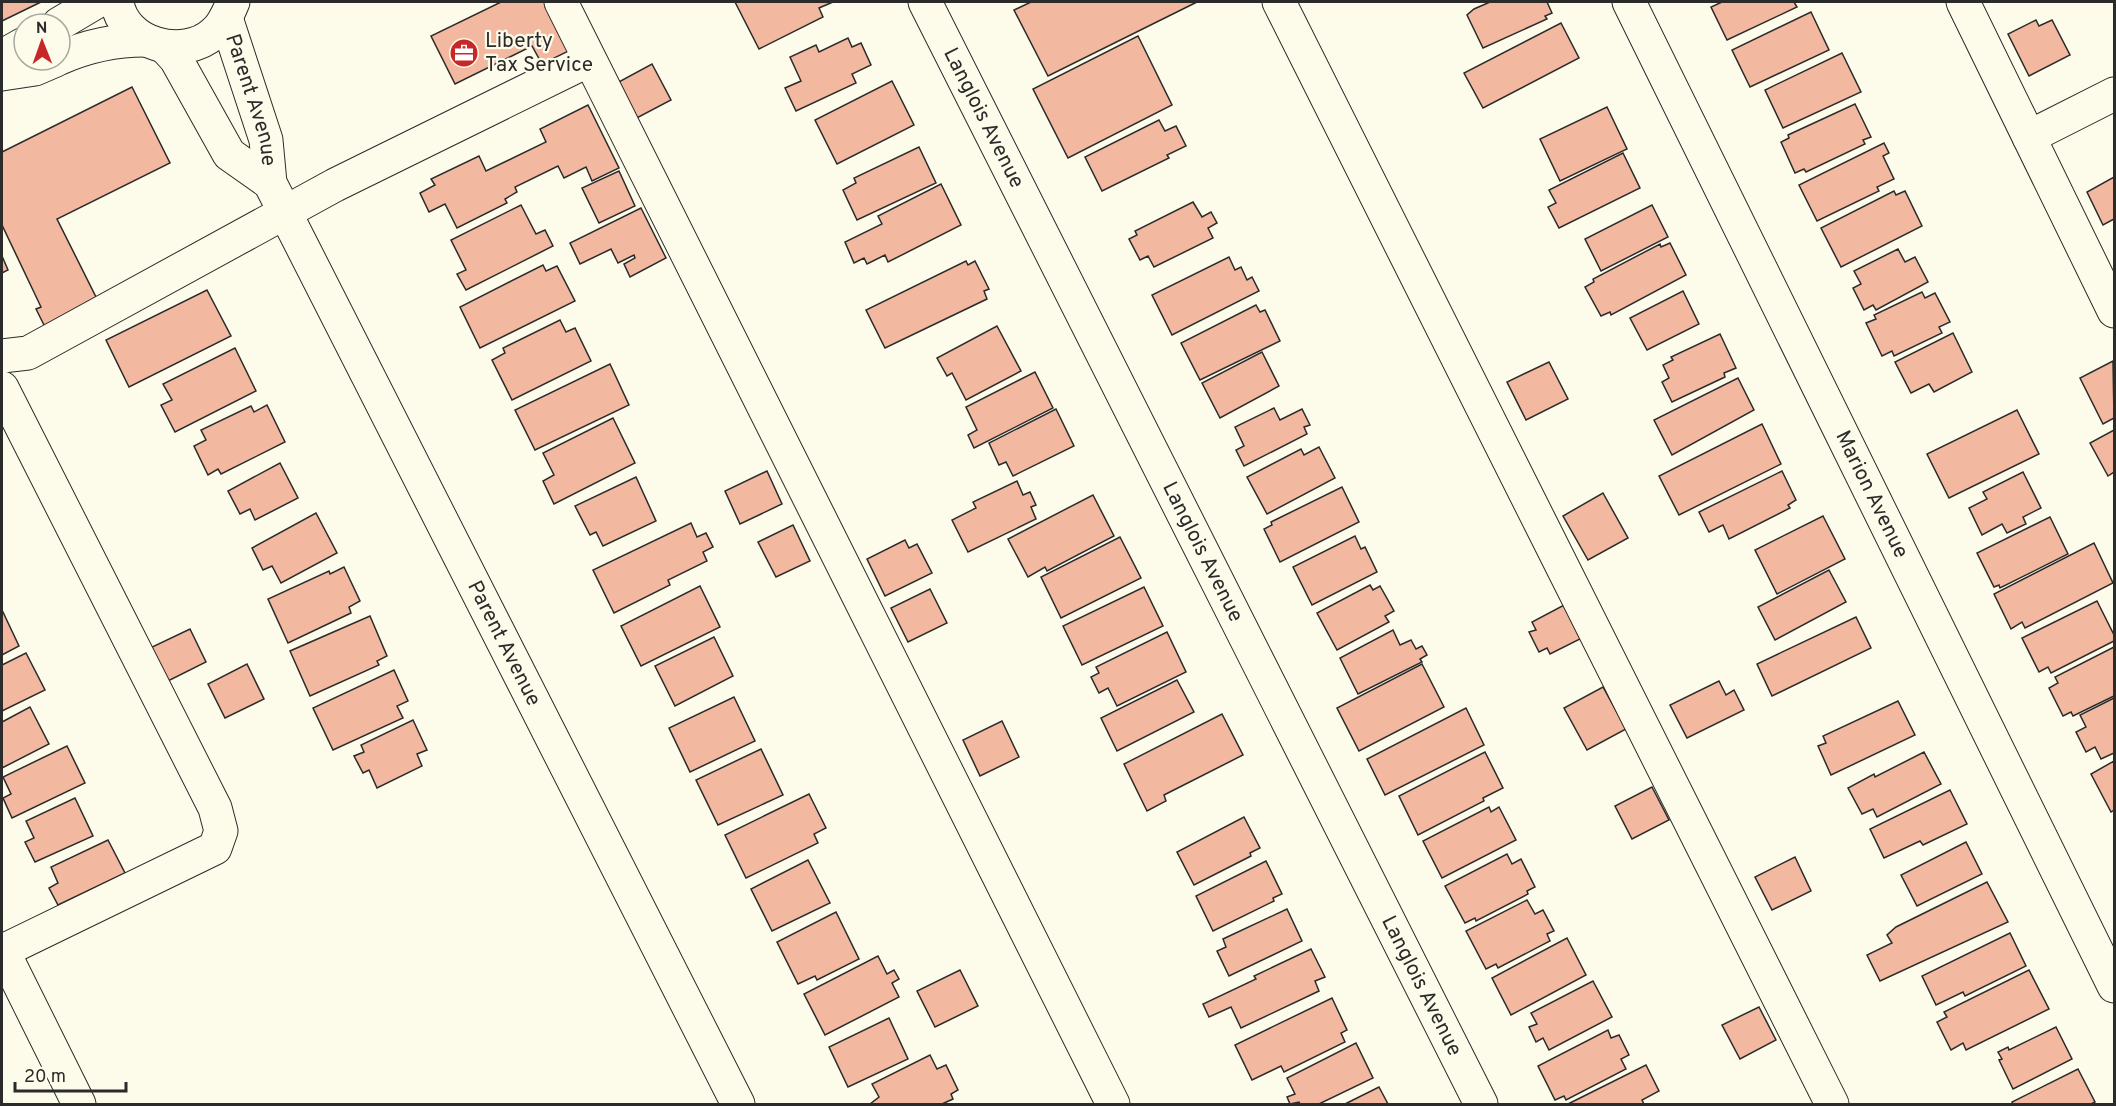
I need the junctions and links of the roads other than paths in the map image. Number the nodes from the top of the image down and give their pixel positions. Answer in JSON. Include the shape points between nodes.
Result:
{"nodes":[{"id":1,"x":96,"y":2,"type":"edge"},
{"id":2,"x":117,"y":2,"type":"edge"},
{"id":3,"x":561,"y":2,"type":"edge"},
{"id":4,"x":925,"y":2,"type":"edge"},
{"id":5,"x":1279,"y":2,"type":"edge"},
{"id":6,"x":1629,"y":2,"type":"edge"},
{"id":7,"x":1963,"y":2,"type":"edge"},
{"id":8,"x":230,"y":10,"type":"edge"},
{"id":9,"x":72,"y":16,"type":"edge"},
{"id":10,"x":155,"y":44,"type":"junction"},
{"id":11,"x":72,"y":52,"type":"edge"},
{"id":12,"x":590,"y":60,"type":"junction"},
{"id":13,"x":2115,"y":94,"type":"edge"},
{"id":14,"x":2029,"y":136,"type":"junction"},
{"id":15,"x":270,"y":183,"type":"junction"},
{"id":16,"x":286,"y":214,"type":"junction"},
{"id":17,"x":2115,"y":311,"type":"edge"},
{"id":18,"x":2,"y":356,"type":"edge"},
{"id":19,"x":2,"y":388,"type":"edge"},
{"id":20,"x":2,"y":950,"type":"edge"},
{"id":21,"x":2115,"y":987,"type":"edge"},
{"id":22,"x":80,"y":1104,"type":"edge"},
{"id":23,"x":738,"y":1104,"type":"edge"},
{"id":24,"x":1113,"y":1104,"type":"edge"},
{"id":25,"x":1481,"y":1104,"type":"edge"},
{"id":26,"x":1832,"y":1104,"type":"edge"}],
"edges":[{"from":1,"to":9,"type":"street"},
{"from":2,"to":10,"type":"street","name":"Parent Avenue","via":[[129,27]]},
{"from":3,"to":12,"type":"street"},
{"from":4,"to":25,"type":"street","name":"Langlois Avenue"},
{"from":5,"to":26,"type":"street"},
{"from":6,"to":21,"type":"street","name":"Marion Avenue"},
{"from":7,"to":14,"type":"street"},
{"from":8,"to":10,"type":"street","via":[[213,34],[195,44]]},
{"from":8,"to":15,"type":"street","name":"Parent Avenue","via":[[266,140]]},
{"from":10,"to":11,"type":"street","via":[[124,40]]},
{"from":10,"to":15,"type":"street","name":"Parent Avenue","via":[[176,60],[229,154]]},
{"from":12,"to":16,"type":"street","via":[[335,185]]},
{"from":12,"to":24,"type":"street"},
{"from":13,"to":14,"type":"street"},
{"from":14,"to":17,"type":"street"},
{"from":15,"to":16,"type":"street","name":"Parent Avenue"},
{"from":16,"to":18,"type":"street","via":[[28,353]]},
{"from":16,"to":23,"type":"street","name":"Parent Avenue"},
{"from":19,"to":20,"type":"street","via":[[215,808],[221,831],[215,848]]},
{"from":20,"to":22,"type":"street"}]}
